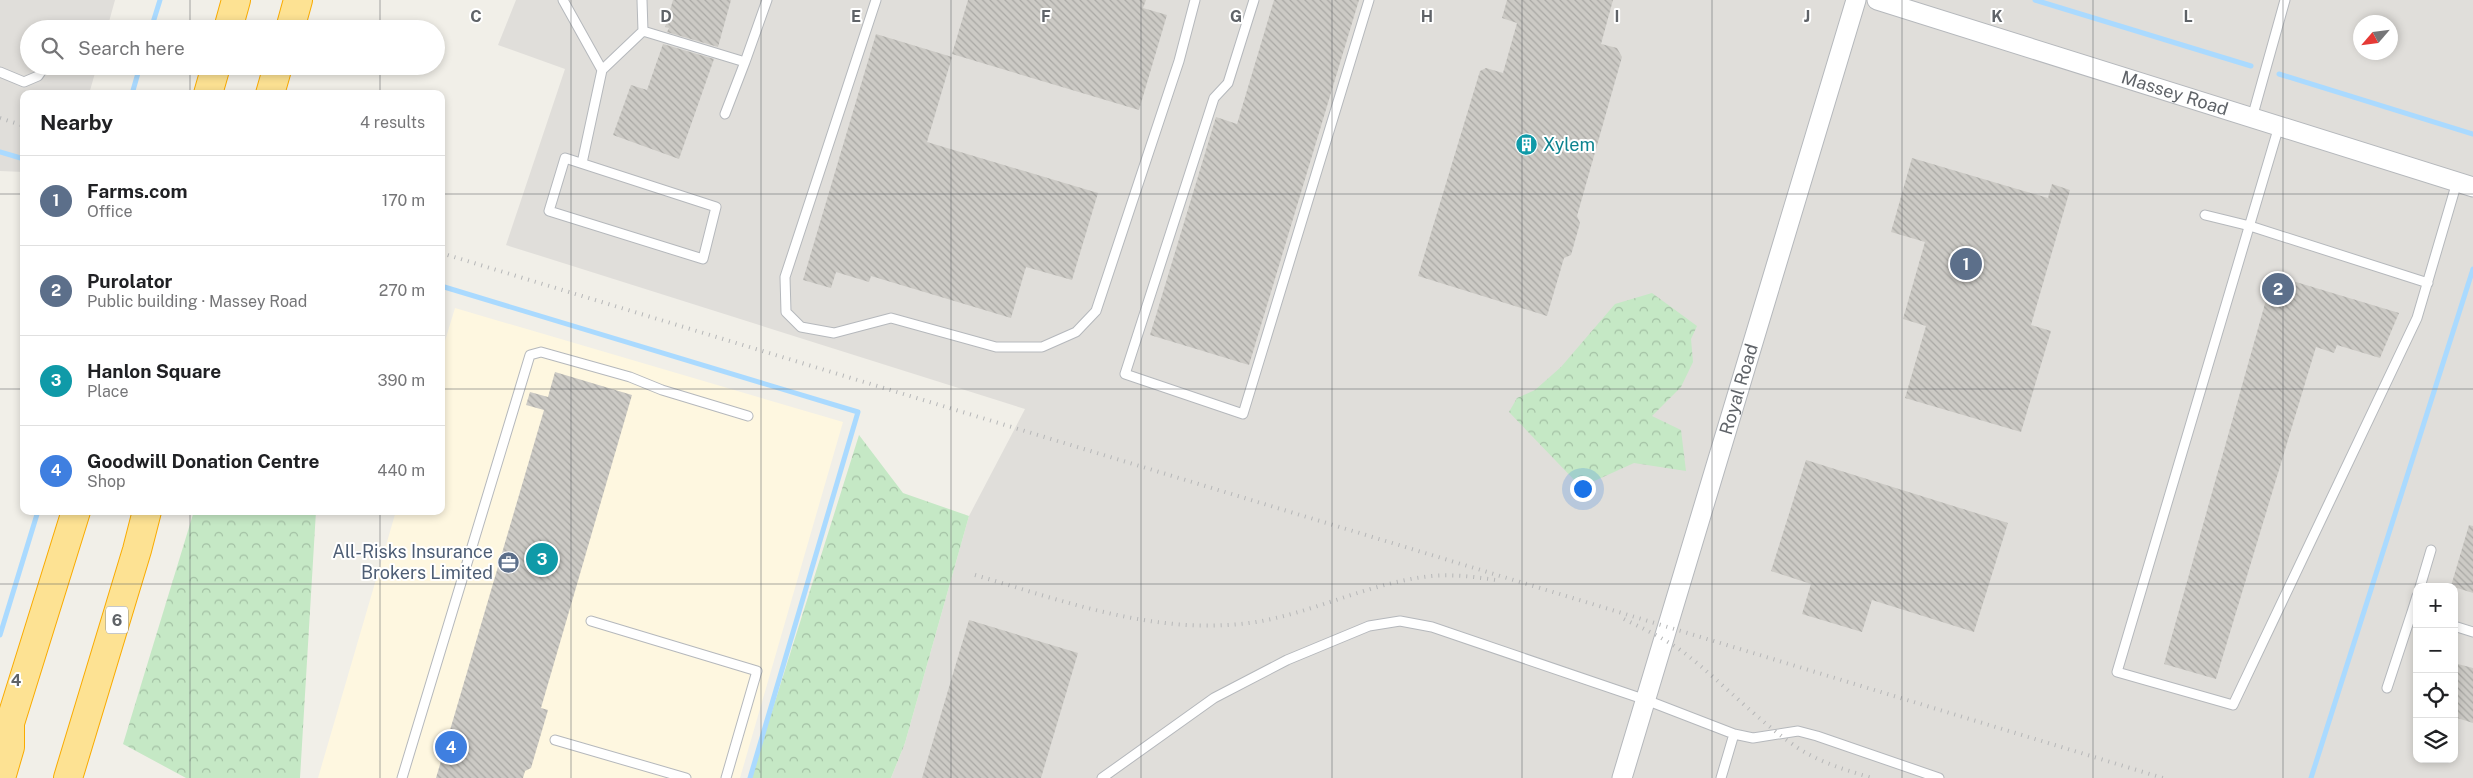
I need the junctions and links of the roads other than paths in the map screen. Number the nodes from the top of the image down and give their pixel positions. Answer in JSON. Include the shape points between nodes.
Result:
{"nodes":[{"id":1,"x":236,"y":0,"type":"edge"},
{"id":2,"x":298,"y":0,"type":"edge"},
{"id":3,"x":564,"y":0,"type":"edge"},
{"id":4,"x":642,"y":0,"type":"edge"},
{"id":5,"x":767,"y":0,"type":"edge"},
{"id":6,"x":876,"y":0,"type":"edge"},
{"id":7,"x":1195,"y":0,"type":"edge"},
{"id":8,"x":1254,"y":0,"type":"edge"},
{"id":9,"x":1369,"y":0,"type":"edge"},
{"id":10,"x":1856,"y":0,"type":"edge"},
{"id":11,"x":1877,"y":0,"type":"edge"},
{"id":12,"x":2285,"y":0,"type":"edge"},
{"id":13,"x":230,"y":20,"type":"edge"},
{"id":14,"x":292,"y":20,"type":"edge"},
{"id":15,"x":643,"y":30,"type":"junction"},
{"id":16,"x":745,"y":62,"type":"junction"},
{"id":17,"x":602,"y":70,"type":"junction"},
{"id":18,"x":0,"y":72,"type":"edge"},
{"id":19,"x":39,"y":75,"type":"edge"},
{"id":20,"x":213,"y":75,"type":"edge"},
{"id":21,"x":275,"y":75,"type":"edge"},
{"id":22,"x":209,"y":90,"type":"edge"},
{"id":23,"x":271,"y":90,"type":"edge"},
{"id":24,"x":726,"y":114,"type":"dead end"},
{"id":25,"x":2252,"y":118,"type":"junction"},
{"id":26,"x":2279,"y":126,"type":"junction"},
{"id":27,"x":582,"y":163,"type":"junction"},
{"id":28,"x":2465,"y":185,"type":"edge"},
{"id":29,"x":2206,"y":215,"type":"dead end"},
{"id":30,"x":2250,"y":226,"type":"junction"},
{"id":31,"x":2428,"y":283,"type":"junction"},
{"id":32,"x":748,"y":416,"type":"dead end"},
{"id":33,"x":75,"y":515,"type":"edge"},
{"id":34,"x":146,"y":515,"type":"edge"},
{"id":35,"x":2431,"y":550,"type":"dead end"},
{"id":36,"x":2421,"y":583,"type":"edge"},
{"id":37,"x":2413,"y":616,"type":"edge"},
{"id":38,"x":591,"y":621,"type":"dead end"},
{"id":39,"x":2458,"y":627,"type":"edge"},
{"id":40,"x":2473,"y":632,"type":"edge"},
{"id":41,"x":2388,"y":688,"type":"dead end"},
{"id":42,"x":1646,"y":700,"type":"junction"},
{"id":43,"x":84,"y":727,"type":"junction"},
{"id":44,"x":5,"y":731,"type":"edge"},
{"id":45,"x":1734,"y":734,"type":"junction"},
{"id":46,"x":555,"y":740,"type":"dead end"},
{"id":47,"x":1,"y":778,"type":"edge"},
{"id":48,"x":68,"y":778,"type":"edge"},
{"id":49,"x":85,"y":778,"type":"edge"},
{"id":50,"x":402,"y":778,"type":"edge"},
{"id":51,"x":686,"y":778,"type":"edge"},
{"id":52,"x":726,"y":778,"type":"edge"},
{"id":53,"x":1102,"y":778,"type":"edge"},
{"id":54,"x":1622,"y":778,"type":"edge"},
{"id":55,"x":1721,"y":778,"type":"edge"},
{"id":56,"x":1939,"y":778,"type":"edge"}],
"edges":[{"from":1,"to":13,"type":"highway"},
{"from":2,"to":14,"type":"highway"},
{"from":3,"to":17,"type":"lane"},
{"from":4,"to":15,"type":"lane"},
{"from":5,"to":16,"type":"lane"},
{"from":6,"to":7,"type":"lane","via":[[785,277],[786,312],[801,327],[834,333],[891,318],[996,347],[1042,347],[1076,332],[1096,311],[1179,62]]},
{"from":8,"to":9,"type":"lane","via":[[1228,84],[1214,98],[1125,374],[1243,414]]},
{"from":10,"to":42,"type":"street","name":"Royal Road"},
{"from":11,"to":25,"type":"street","name":"Massey Road"},
{"from":12,"to":25,"type":"lane"},
{"from":15,"to":16,"type":"lane"},
{"from":15,"to":17,"type":"lane"},
{"from":16,"to":24,"type":"lane"},
{"from":17,"to":27,"type":"lane"},
{"from":18,"to":19,"type":"lane","via":[[24,82]]},
{"from":20,"to":22,"type":"highway"},
{"from":21,"to":23,"type":"highway"},
{"from":25,"to":26,"type":"street","name":"Massey Road"},
{"from":26,"to":28,"type":"street","name":"Massey Road"},
{"from":26,"to":30,"type":"lane"},
{"from":27,"to":27,"type":"lane","via":[[716,207],[703,259],[549,211],[565,158]]},
{"from":28,"to":31,"type":"lane"},
{"from":29,"to":30,"type":"lane"},
{"from":30,"to":31,"type":"lane"},
{"from":30,"to":31,"type":"lane","via":[[2117,672],[2233,704],[2417,318]]},
{"from":32,"to":50,"type":"lane","via":[[630,377],[541,352],[530,354]]},
{"from":33,"to":44,"type":"highway"},
{"from":34,"to":43,"type":"highway","number":"6"},
{"from":35,"to":36,"type":"lane"},
{"from":37,"to":41,"type":"lane"},
{"from":38,"to":52,"type":"lane","via":[[757,670]]},
{"from":39,"to":40,"type":"lane"},
{"from":42,"to":45,"type":"lane"},
{"from":42,"to":53,"type":"lane","via":[[1432,627],[1400,621],[1369,626],[1296,656],[1214,698]]},
{"from":42,"to":54,"type":"street","name":"Royal Road"},
{"from":43,"to":48,"type":"highway","number":"6"},
{"from":43,"to":49,"type":"highway"},
{"from":44,"to":47,"type":"highway","via":[[10,747]]},
{"from":45,"to":55,"type":"lane"},
{"from":45,"to":56,"type":"lane","via":[[1753,738],[1798,731]]},
{"from":46,"to":51,"type":"lane"}]}
